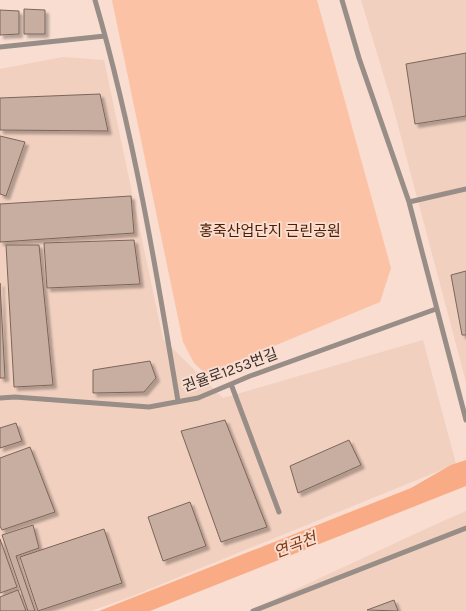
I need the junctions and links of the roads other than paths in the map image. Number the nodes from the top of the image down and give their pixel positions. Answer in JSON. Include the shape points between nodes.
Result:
{"nodes":[{"id":1,"x":95,"y":0,"type":"edge"},
{"id":2,"x":342,"y":0,"type":"edge"},
{"id":3,"x":105,"y":36,"type":"junction"},
{"id":4,"x":0,"y":47,"type":"edge"},
{"id":5,"x":466,"y":189,"type":"edge"},
{"id":6,"x":409,"y":202,"type":"junction"},
{"id":7,"x":436,"y":309,"type":"junction"},
{"id":8,"x":231,"y":384,"type":"junction"},
{"id":9,"x":0,"y":398,"type":"edge"},
{"id":10,"x":178,"y":401,"type":"junction"},
{"id":11,"x":466,"y":420,"type":"edge"},
{"id":12,"x":279,"y":512,"type":"dead end"},
{"id":13,"x":466,"y":528,"type":"edge"},
{"id":14,"x":253,"y":611,"type":"edge"}],
"edges":[{"from":1,"to":3,"type":"lane"},
{"from":2,"to":6,"type":"lane","via":[[359,58]]},
{"from":3,"to":4,"type":"lane"},
{"from":3,"to":10,"type":"lane","via":[[159,282]]},
{"from":5,"to":6,"type":"lane"},
{"from":6,"to":7,"type":"lane"},
{"from":7,"to":8,"type":"lane","name":"권율로1253번길"},
{"from":7,"to":11,"type":"lane"},
{"from":8,"to":10,"type":"lane","name":"권율로1253번길","via":[[198,398]]},
{"from":8,"to":12,"type":"lane"},
{"from":9,"to":10,"type":"lane","name":"권율로1253번길","via":[[149,407]]},
{"from":13,"to":14,"type":"lane"}]}
